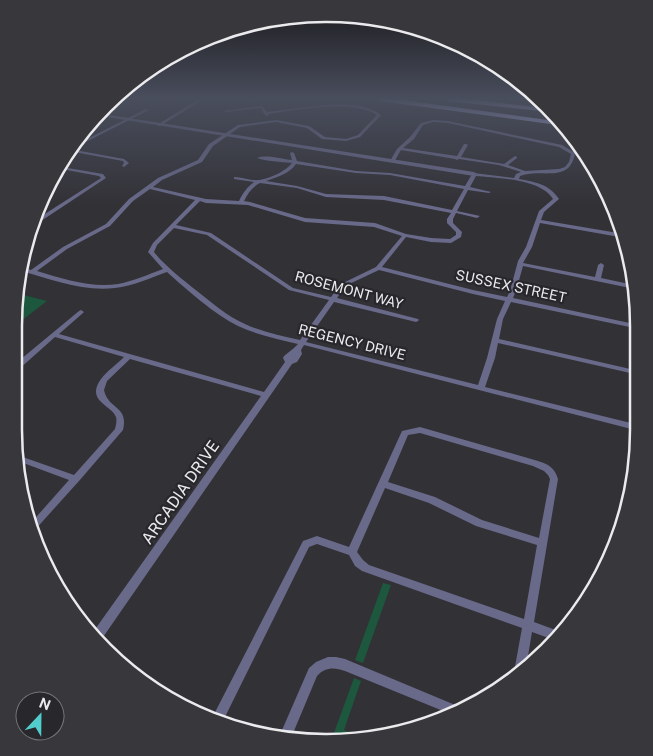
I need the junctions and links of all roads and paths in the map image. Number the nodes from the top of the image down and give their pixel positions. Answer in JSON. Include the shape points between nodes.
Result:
{"nodes":[{"id":1,"x":98,"y":134,"type":"edge"},
{"id":2,"x":219,"y":134,"type":"edge"},
{"id":3,"x":319,"y":134,"type":"edge"},
{"id":4,"x":361,"y":134,"type":"edge"},
{"id":5,"x":415,"y":134,"type":"edge"},
{"id":6,"x":505,"y":134,"type":"edge"},
{"id":7,"x":224,"y":135,"type":"junction"},
{"id":8,"x":84,"y":142,"type":"edge"},
{"id":9,"x":466,"y":145,"type":"dead end"},
{"id":10,"x":299,"y":147,"type":"junction"},
{"id":11,"x":400,"y":148,"type":"junction"},
{"id":12,"x":78,"y":152,"type":"edge"},
{"id":13,"x":515,"y":157,"type":"dead end"},
{"id":14,"x":260,"y":158,"type":"dead end"},
{"id":15,"x":457,"y":159,"type":"junction"},
{"id":16,"x":294,"y":161,"type":"junction"},
{"id":17,"x":392,"y":161,"type":"junction"},
{"id":18,"x":505,"y":165,"type":"junction"},
{"id":19,"x":124,"y":166,"type":"dead end"},
{"id":20,"x":67,"y":169,"type":"edge"},
{"id":21,"x":524,"y":172,"type":"junction"},
{"id":22,"x":474,"y":174,"type":"junction"},
{"id":23,"x":236,"y":178,"type":"dead end"},
{"id":24,"x":259,"y":180,"type":"junction"},
{"id":25,"x":516,"y":180,"type":"junction"},
{"id":26,"x":148,"y":187,"type":"junction"},
{"id":27,"x":466,"y":188,"type":"junction"},
{"id":28,"x":489,"y":192,"type":"dead end"},
{"id":29,"x":198,"y":199,"type":"junction"},
{"id":30,"x":241,"y":202,"type":"junction"},
{"id":31,"x":453,"y":212,"type":"junction"},
{"id":32,"x":477,"y":216,"type":"dead end"},
{"id":33,"x":43,"y":217,"type":"edge"},
{"id":34,"x":538,"y":221,"type":"junction"},
{"id":35,"x":173,"y":226,"type":"junction"},
{"id":36,"x":616,"y":234,"type":"edge"},
{"id":37,"x":405,"y":235,"type":"junction"},
{"id":38,"x":520,"y":264,"type":"junction"},
{"id":39,"x":601,"y":264,"type":"dead end"},
{"id":40,"x":378,"y":268,"type":"junction"},
{"id":41,"x":168,"y":269,"type":"junction"},
{"id":42,"x":27,"y":271,"type":"edge"},
{"id":43,"x":32,"y":272,"type":"junction"},
{"id":44,"x":598,"y":280,"type":"junction"},
{"id":45,"x":628,"y":286,"type":"edge"},
{"id":46,"x":510,"y":299,"type":"junction"},
{"id":47,"x":332,"y":300,"type":"junction"},
{"id":48,"x":81,"y":312,"type":"dead end"},
{"id":49,"x":416,"y":320,"type":"dead end"},
{"id":50,"x":630,"y":325,"type":"edge"},
{"id":51,"x":55,"y":335,"type":"junction"},
{"id":52,"x":495,"y":340,"type":"junction"},
{"id":53,"x":303,"y":343,"type":"junction"},
{"id":54,"x":129,"y":356,"type":"junction"},
{"id":55,"x":22,"y":362,"type":"edge"},
{"id":56,"x":630,"y":371,"type":"edge"},
{"id":57,"x":482,"y":388,"type":"junction"},
{"id":58,"x":266,"y":395,"type":"junction"},
{"id":59,"x":630,"y":426,"type":"edge"},
{"id":60,"x":24,"y":460,"type":"edge"},
{"id":61,"x":76,"y":479,"type":"junction"},
{"id":62,"x":382,"y":484,"type":"junction"},
{"id":63,"x":38,"y":523,"type":"edge"},
{"id":64,"x":543,"y":543,"type":"junction"},
{"id":65,"x":352,"y":552,"type":"junction"},
{"id":66,"x":529,"y":625,"type":"junction"},
{"id":67,"x":100,"y":632,"type":"edge"},
{"id":68,"x":551,"y":634,"type":"edge"},
{"id":69,"x":522,"y":662,"type":"edge"},
{"id":70,"x":449,"y":707,"type":"edge"},
{"id":71,"x":220,"y":714,"type":"edge"},
{"id":72,"x":288,"y":731,"type":"edge"}],
"edges":[{"from":1,"to":8,"type":"street"},
{"from":2,"to":7,"type":"street"},
{"from":3,"to":4,"type":"street","via":[[346,140]]},
{"from":5,"to":11,"type":"street"},
{"from":6,"to":21,"type":"street","via":[[560,146],[573,153],[567,170]]},
{"from":7,"to":10,"type":"street"},
{"from":7,"to":26,"type":"street","via":[[211,145],[200,161]]},
{"from":9,"to":15,"type":"street"},
{"from":10,"to":16,"type":"street","via":[[292,153]]},
{"from":10,"to":17,"type":"street"},
{"from":11,"to":15,"type":"street"},
{"from":11,"to":17,"type":"street"},
{"from":12,"to":19,"type":"street","via":[[124,160],[127,163]]},
{"from":13,"to":18,"type":"street"},
{"from":14,"to":16,"type":"street"},
{"from":15,"to":18,"type":"street"},
{"from":16,"to":24,"type":"street","via":[[288,170]]},
{"from":16,"to":27,"type":"street"},
{"from":17,"to":22,"type":"street"},
{"from":18,"to":21,"type":"street"},
{"from":20,"to":33,"type":"street","via":[[106,176]]},
{"from":21,"to":25,"type":"street"},
{"from":22,"to":25,"type":"street"},
{"from":22,"to":27,"type":"street"},
{"from":23,"to":24,"type":"street"},
{"from":24,"to":30,"type":"street","via":[[246,189]]},
{"from":24,"to":31,"type":"street","via":[[323,194],[384,198]]},
{"from":25,"to":34,"type":"street","via":[[554,193],[556,199],[543,209]]},
{"from":26,"to":29,"type":"street"},
{"from":26,"to":43,"type":"street","via":[[108,225],[65,248]]},
{"from":27,"to":28,"type":"street"},
{"from":27,"to":31,"type":"street"},
{"from":29,"to":30,"type":"street"},
{"from":29,"to":35,"type":"street","name":"REGENCY DRIVE"},
{"from":30,"to":37,"type":"street","via":[[301,220],[372,225]]},
{"from":31,"to":32,"type":"street"},
{"from":31,"to":37,"type":"street","via":[[449,222],[459,235],[455,242]]},
{"from":34,"to":36,"type":"street"},
{"from":34,"to":38,"type":"street"},
{"from":35,"to":41,"type":"street","name":"REGENCY DRIVE","via":[[151,250],[153,256]]},
{"from":35,"to":47,"type":"street","name":"ROSEMONT WAY","via":[[209,234],[287,287]]},
{"from":37,"to":40,"type":"street","name":"ARCADIA DRIVE"},
{"from":38,"to":44,"type":"street"},
{"from":38,"to":46,"type":"street"},
{"from":39,"to":44,"type":"street"},
{"from":40,"to":46,"type":"street","name":"SUSSEX STREET"},
{"from":40,"to":47,"type":"street","name":"ARCADIA DRIVE","via":[[345,283]]},
{"from":41,"to":43,"type":"street","via":[[130,283],[100,287]]},
{"from":41,"to":53,"type":"street","name":"REGENCY DRIVE","via":[[232,320],[259,332]]},
{"from":42,"to":43,"type":"street"},
{"from":44,"to":45,"type":"street"},
{"from":46,"to":50,"type":"street","name":"SUSSEX STREET"},
{"from":46,"to":52,"type":"street"},
{"from":47,"to":49,"type":"street","name":"ROSEMONT WAY"},
{"from":47,"to":53,"type":"street","name":"ARCADIA DRIVE"},
{"from":48,"to":51,"type":"street"},
{"from":51,"to":54,"type":"street"},
{"from":51,"to":55,"type":"street"},
{"from":52,"to":56,"type":"street"},
{"from":52,"to":57,"type":"street"},
{"from":53,"to":57,"type":"street","name":"REGENCY DRIVE"},
{"from":53,"to":58,"type":"street","name":"ARCADIA DRIVE","via":[[294,360],[289,362]]},
{"from":54,"to":58,"type":"street"},
{"from":54,"to":61,"type":"street","via":[[104,380],[100,390],[103,401],[120,414],[119,430]]},
{"from":57,"to":59,"type":"street","name":"REGENCY DRIVE"},
{"from":58,"to":67,"type":"street","name":"ARCADIA DRIVE"},
{"from":60,"to":61,"type":"street"},
{"from":61,"to":63,"type":"street"},
{"from":62,"to":64,"type":"street","via":[[432,500],[480,523]]},
{"from":62,"to":64,"type":"street","via":[[402,436],[411,430],[541,465],[551,471],[554,479]]},
{"from":62,"to":65,"type":"street"},
{"from":64,"to":66,"type":"street"},
{"from":65,"to":66,"type":"street","via":[[361,566]]},
{"from":65,"to":71,"type":"street","via":[[317,540],[306,544]]},
{"from":66,"to":68,"type":"street"},
{"from":66,"to":69,"type":"street"},
{"from":70,"to":72,"type":"street","via":[[345,665],[328,663],[313,672]]}]}
